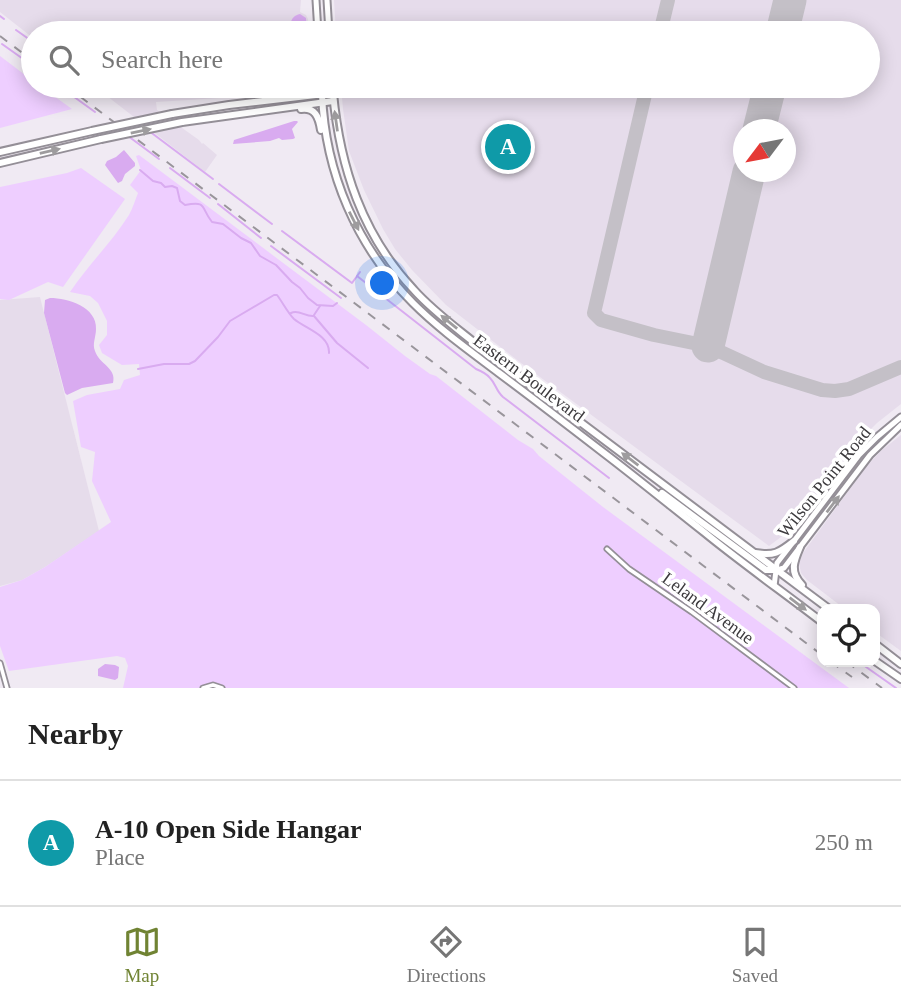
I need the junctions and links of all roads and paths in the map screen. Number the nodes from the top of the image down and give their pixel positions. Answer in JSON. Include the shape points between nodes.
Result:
{"nodes":[{"id":1,"x":316,"y":0,"type":"edge"},
{"id":2,"x":327,"y":0,"type":"edge"},
{"id":3,"x":317,"y":21,"type":"edge"},
{"id":4,"x":328,"y":21,"type":"edge"},
{"id":5,"x":322,"y":98,"type":"junction"},
{"id":6,"x":334,"y":98,"type":"edge"},
{"id":7,"x":275,"y":99,"type":"joint"},
{"id":8,"x":257,"y":111,"type":"junction"},
{"id":9,"x":327,"y":142,"type":"junction"},
{"id":10,"x":0,"y":152,"type":"edge"},
{"id":11,"x":0,"y":163,"type":"edge"},
{"id":12,"x":901,"y":417,"type":"edge"},
{"id":13,"x":901,"y":425,"type":"edge"},
{"id":14,"x":862,"y":453,"type":"junction"},
{"id":15,"x":868,"y":458,"type":"junction"},
{"id":16,"x":639,"y":480,"type":"junction"},
{"id":17,"x":794,"y":541,"type":"junction"},
{"id":18,"x":800,"y":547,"type":"junction"},
{"id":19,"x":607,"y":550,"type":"dead end"},
{"id":20,"x":754,"y":553,"type":"junction"},
{"id":21,"x":776,"y":570,"type":"junction"},
{"id":22,"x":774,"y":586,"type":"junction"},
{"id":23,"x":822,"y":604,"type":"edge"},
{"id":24,"x":823,"y":604,"type":"edge"},
{"id":25,"x":817,"y":618,"type":"edge"},
{"id":26,"x":880,"y":648,"type":"edge"},
{"id":27,"x":0,"y":663,"type":"edge"},
{"id":28,"x":880,"y":664,"type":"edge"},
{"id":29,"x":901,"y":664,"type":"edge"},
{"id":30,"x":901,"y":679,"type":"edge"},
{"id":31,"x":7,"y":688,"type":"edge"},
{"id":32,"x":203,"y":688,"type":"edge"},
{"id":33,"x":222,"y":688,"type":"edge"},
{"id":34,"x":794,"y":688,"type":"edge"}],
"edges":[{"from":1,"to":3,"type":"street"},
{"from":2,"to":4,"type":"street"},
{"from":5,"to":7,"type":"main road"},
{"from":5,"to":8,"type":"main road"},
{"from":5,"to":9,"type":"main road","name":"Eastern Boulevard"},
{"from":20,"to":6,"type":"main road","name":"Eastern Boulevard","one_way":true,"via":[[471,340],[412,288],[377,241],[355,197],[341,149]]},
{"from":7,"to":10,"type":"main road","bridge":true,"via":[[172,114]]},
{"from":8,"to":9,"type":"main road","via":[[310,109]]},
{"from":11,"to":8,"type":"main road","one_way":true,"bridge":true,"via":[[182,122]]},
{"from":9,"to":16,"type":"main road","name":"Eastern Boulevard","one_way":true,"via":[[354,221],[404,294],[446,333]]},
{"from":12,"to":14,"type":"street","name":"Wilson Point Road"},
{"from":13,"to":15,"type":"street","name":"Wilson Point Road"},
{"from":14,"to":15,"type":"street"},
{"from":14,"to":17,"type":"street","name":"Wilson Point Road"},
{"from":18,"to":15,"type":"street","name":"Wilson Point Road","one_way":true},
{"from":16,"to":21,"type":"main road","via":[[766,570]]},
{"from":16,"to":22,"type":"main road","name":"Eastern Boulevard"},
{"from":17,"to":20,"type":"main road","via":[[772,554]]},
{"from":17,"to":21,"type":"street","name":"Wilson Point Road"},
{"from":18,"to":21,"type":"street","name":"Wilson Point Road","via":[[785,568]]},
{"from":18,"to":24,"type":"main road","via":[[794,575]]},
{"from":19,"to":34,"type":"street","name":"Leland Avenue"},
{"from":20,"to":21,"type":"main road","name":"Eastern Boulevard"},
{"from":21,"to":22,"type":"street","name":"Wilson Point Road"},
{"from":21,"to":23,"type":"main road","name":"Eastern Boulevard"},
{"from":22,"to":25,"type":"main road","name":"Eastern Boulevard","one_way":true},
{"from":26,"to":29,"type":"main road"},
{"from":27,"to":31,"type":"street"},
{"from":28,"to":30,"type":"main road"},
{"from":32,"to":33,"type":"street"}]}
